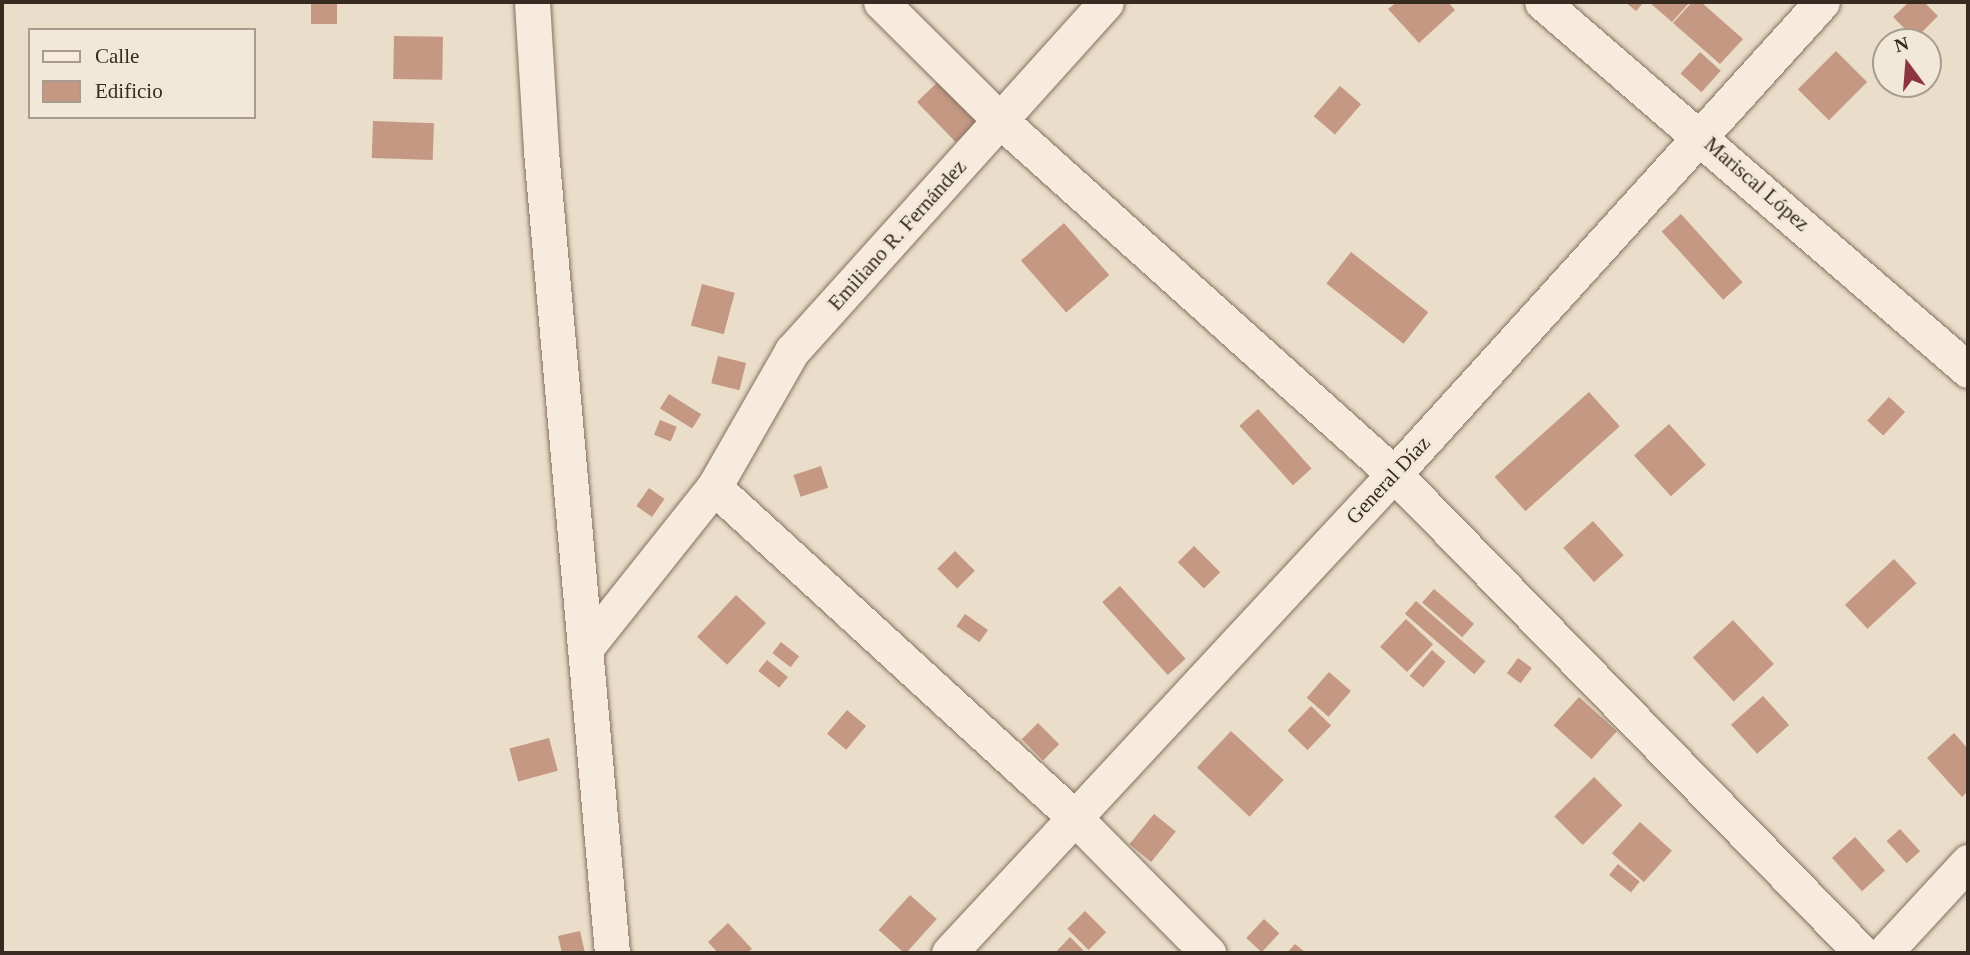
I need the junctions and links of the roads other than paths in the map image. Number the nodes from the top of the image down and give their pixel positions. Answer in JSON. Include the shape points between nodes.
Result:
{"nodes":[{"id":1,"x":532,"y":2,"type":"edge"},
{"id":2,"x":881,"y":2,"type":"edge"},
{"id":3,"x":1106,"y":2,"type":"edge"},
{"id":4,"x":1542,"y":2,"type":"edge"},
{"id":5,"x":1822,"y":2,"type":"edge"},
{"id":6,"x":1002,"y":121,"type":"junction"},
{"id":7,"x":1700,"y":134,"type":"junction"},
{"id":8,"x":1968,"y":370,"type":"edge"},
{"id":9,"x":1394,"y":474,"type":"junction"},
{"id":10,"x":714,"y":487,"type":"junction"},
{"id":11,"x":585,"y":649,"type":"junction"},
{"id":12,"x":1075,"y":818,"type":"junction"},
{"id":13,"x":1968,"y":862,"type":"edge"},
{"id":14,"x":612,"y":953,"type":"edge"},
{"id":15,"x":949,"y":953,"type":"edge"},
{"id":16,"x":1208,"y":953,"type":"edge"},
{"id":17,"x":1862,"y":953,"type":"edge"},
{"id":18,"x":1884,"y":953,"type":"edge"}],
"edges":[{"from":1,"to":11,"type":"street"},
{"from":2,"to":6,"type":"street"},
{"from":3,"to":6,"type":"street","name":"Emiliano R. Fernández"},
{"from":4,"to":7,"type":"street","name":"Mariscal López"},
{"from":5,"to":7,"type":"street","name":"General Díaz"},
{"from":6,"to":9,"type":"street"},
{"from":6,"to":10,"type":"street","name":"Emiliano R. Fernández","via":[[792,351]]},
{"from":7,"to":8,"type":"street","name":"Mariscal López"},
{"from":7,"to":9,"type":"street","name":"General Díaz"},
{"from":9,"to":12,"type":"street","name":"General Díaz"},
{"from":9,"to":17,"type":"street"},
{"from":10,"to":11,"type":"street","name":"Emiliano R. Fernández"},
{"from":10,"to":12,"type":"street"},
{"from":11,"to":14,"type":"street"},
{"from":12,"to":15,"type":"street","name":"General Díaz"},
{"from":12,"to":16,"type":"street"},
{"from":13,"to":18,"type":"street"}]}
